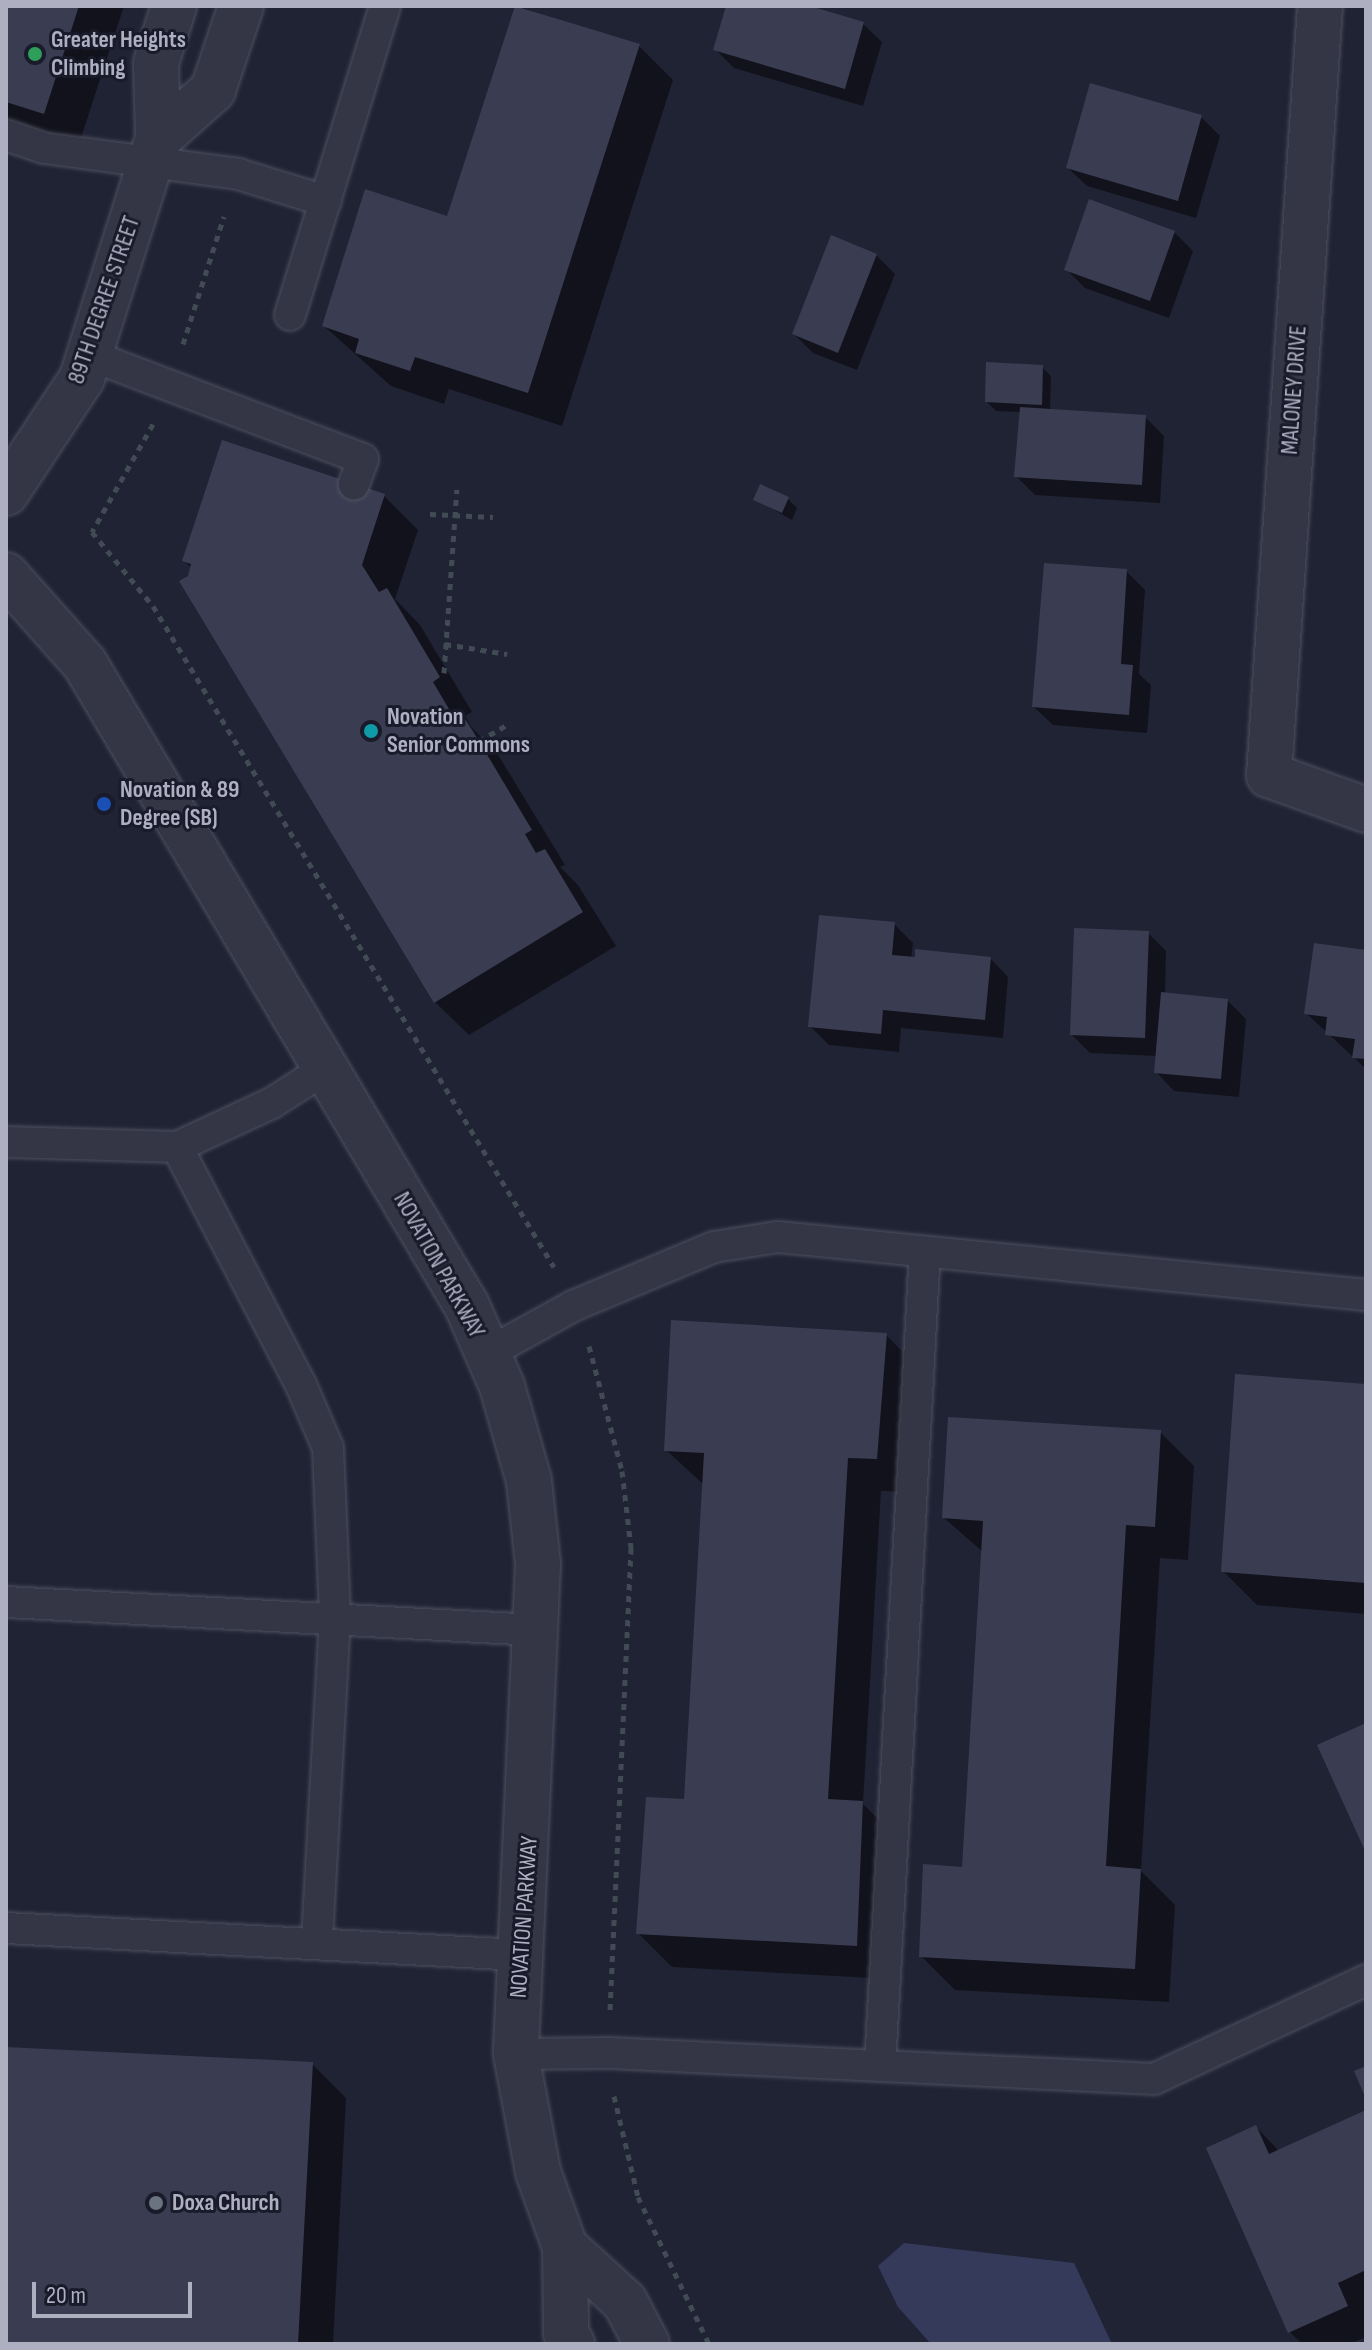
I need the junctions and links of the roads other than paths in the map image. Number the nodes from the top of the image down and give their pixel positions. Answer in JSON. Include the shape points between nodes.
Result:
{"nodes":[{"id":1,"x":174,"y":6,"type":"edge"},
{"id":2,"x":241,"y":6,"type":"edge"},
{"id":3,"x":385,"y":6,"type":"edge"},
{"id":4,"x":1320,"y":6,"type":"edge"},
{"id":5,"x":6,"y":135,"type":"edge"},
{"id":6,"x":155,"y":149,"type":"junction"},
{"id":7,"x":326,"y":201,"type":"junction"},
{"id":8,"x":290,"y":315,"type":"dead end"},
{"id":9,"x":89,"y":355,"type":"junction"},
{"id":10,"x":354,"y":484,"type":"dead end"},
{"id":11,"x":6,"y":493,"type":"edge"},
{"id":12,"x":6,"y":575,"type":"edge"},
{"id":13,"x":1366,"y":810,"type":"edge"},
{"id":14,"x":325,"y":1069,"type":"junction"},
{"id":15,"x":6,"y":1142,"type":"edge"},
{"id":16,"x":177,"y":1147,"type":"junction"},
{"id":17,"x":925,"y":1252,"type":"junction"},
{"id":18,"x":1366,"y":1295,"type":"edge"},
{"id":19,"x":488,"y":1353,"type":"junction"},
{"id":20,"x":6,"y":1602,"type":"edge"},
{"id":21,"x":335,"y":1618,"type":"junction"},
{"id":22,"x":537,"y":1630,"type":"junction"},
{"id":23,"x":6,"y":1928,"type":"edge"},
{"id":24,"x":317,"y":1944,"type":"junction"},
{"id":25,"x":521,"y":1955,"type":"junction"},
{"id":26,"x":1366,"y":1980,"type":"edge"},
{"id":27,"x":516,"y":2054,"type":"junction"},
{"id":28,"x":880,"y":2066,"type":"junction"},
{"id":29,"x":565,"y":2247,"type":"junction"},
{"id":30,"x":572,"y":2344,"type":"edge"},
{"id":31,"x":647,"y":2344,"type":"edge"}],
"edges":[{"from":1,"to":6,"type":"street","name":"89TH DEGREE STREET","via":[[156,63]]},
{"from":2,"to":6,"type":"street","via":[[213,90]]},
{"from":3,"to":7,"type":"lane"},
{"from":4,"to":13,"type":"street","name":"MALONEY DRIVE","via":[[1269,775]]},
{"from":5,"to":6,"type":"lane","via":[[44,148]]},
{"from":6,"to":7,"type":"lane"},
{"from":6,"to":9,"type":"street","name":"89TH DEGREE STREET"},
{"from":7,"to":8,"type":"lane"},
{"from":9,"to":10,"type":"lane","via":[[363,459]]},
{"from":9,"to":11,"type":"street","name":"89TH DEGREE STREET","via":[[82,378]]},
{"from":12,"to":14,"type":"street","name":"NOVATION PARKWAY","via":[[85,664]]},
{"from":14,"to":16,"type":"lane","via":[[272,1103]]},
{"from":14,"to":19,"type":"street","name":"NOVATION PARKWAY","via":[[467,1306]]},
{"from":15,"to":16,"type":"lane"},
{"from":16,"to":21,"type":"lane","via":[[301,1385],[328,1448]]},
{"from":17,"to":18,"type":"lane"},
{"from":17,"to":19,"type":"lane","via":[[778,1237],[714,1247],[573,1306]]},
{"from":17,"to":28,"type":"lane"},
{"from":19,"to":22,"type":"street","name":"NOVATION PARKWAY","via":[[529,1481],[538,1564]]},
{"from":20,"to":21,"type":"lane"},
{"from":21,"to":22,"type":"lane"},
{"from":21,"to":24,"type":"lane"},
{"from":22,"to":25,"type":"street","name":"NOVATION PARKWAY"},
{"from":23,"to":24,"type":"lane"},
{"from":24,"to":25,"type":"lane"},
{"from":25,"to":27,"type":"street","name":"NOVATION PARKWAY"},
{"from":26,"to":28,"type":"lane","via":[[1154,2079]]},
{"from":27,"to":28,"type":"lane"},
{"from":27,"to":29,"type":"street","name":"NOVATION PARKWAY","via":[[538,2172]]},
{"from":29,"to":30,"type":"street","name":"NOVATION PARKWAY","via":[[566,2333]]},
{"from":29,"to":31,"type":"street","name":"NOVATION PARKWAY","via":[[625,2302]]}]}
